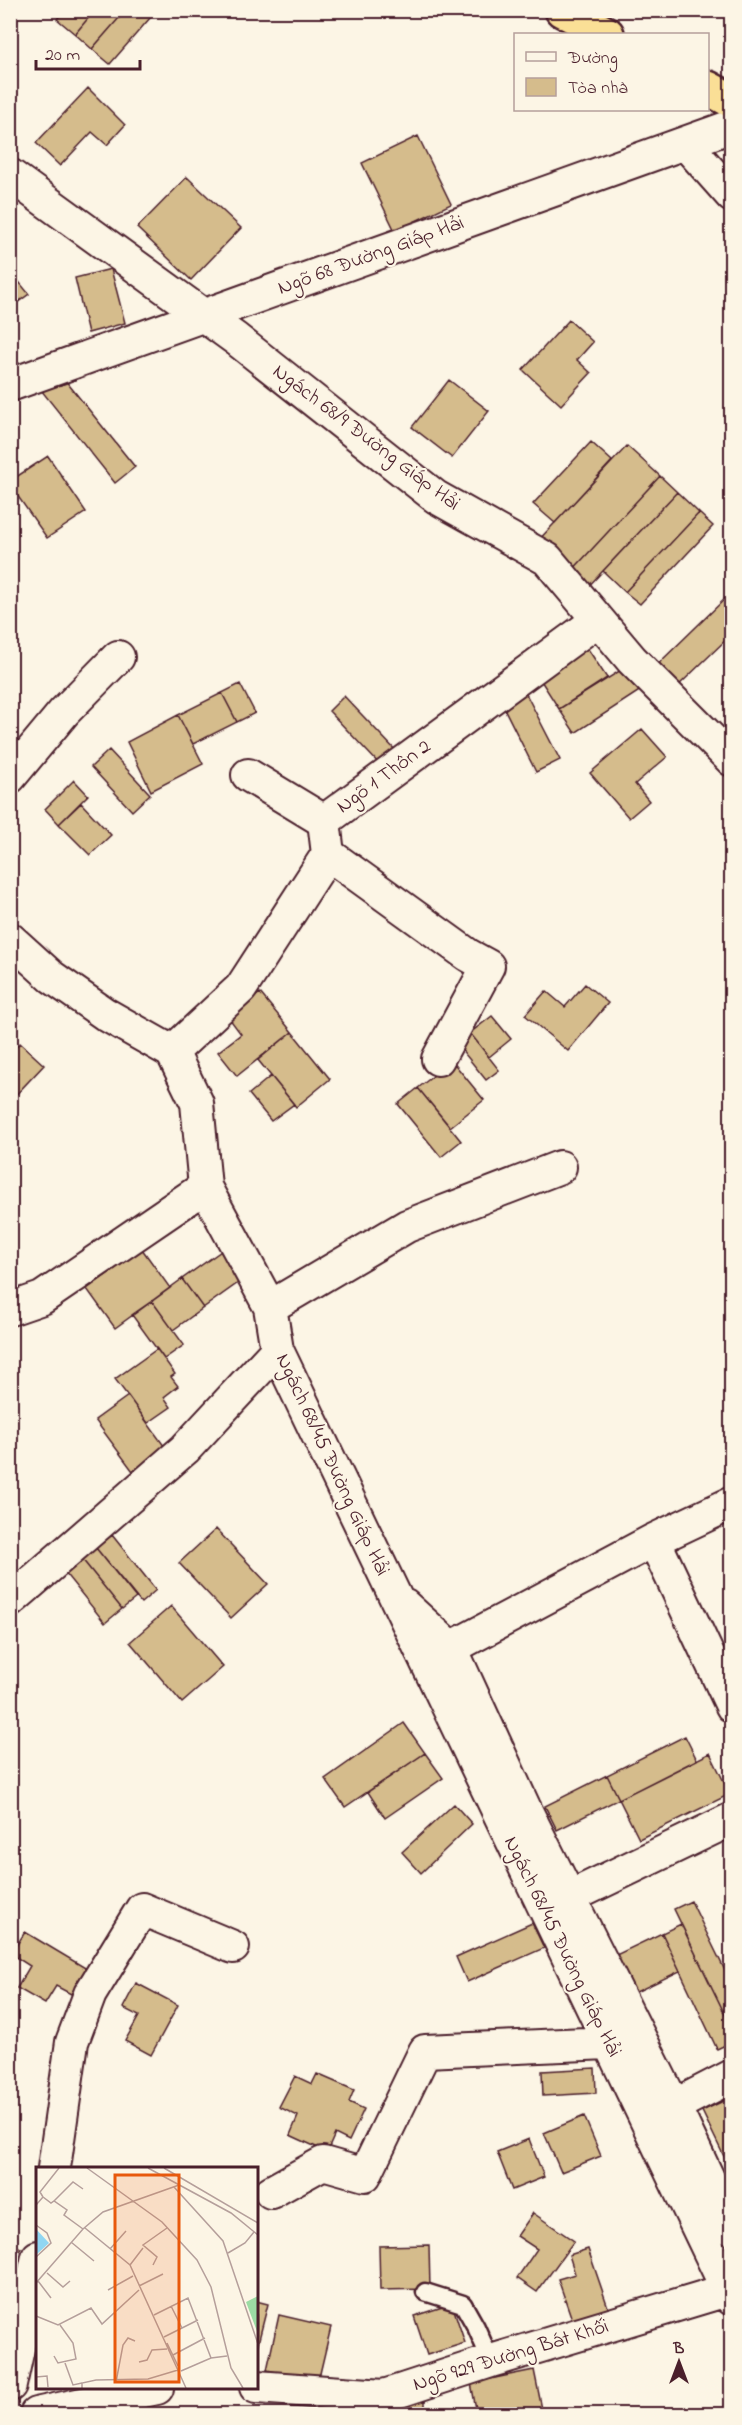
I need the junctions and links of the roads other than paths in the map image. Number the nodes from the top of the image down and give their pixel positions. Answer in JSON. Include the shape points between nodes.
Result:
{"nodes":[{"id":1,"x":562,"y":10,"type":"edge"},
{"id":2,"x":605,"y":33,"type":"edge"},
{"id":3,"x":709,"y":89,"type":"edge"},
{"id":4,"x":732,"y":101,"type":"edge"},
{"id":5,"x":732,"y":126,"type":"edge"},
{"id":6,"x":686,"y":142,"type":"junction"},
{"id":7,"x":10,"y":175,"type":"edge"},
{"id":8,"x":732,"y":196,"type":"edge"},
{"id":9,"x":204,"y":316,"type":"junction"},
{"id":10,"x":10,"y":385,"type":"edge"},
{"id":11,"x":598,"y":620,"type":"junction"},
{"id":12,"x":118,"y":657,"type":"dead end"},
{"id":13,"x":732,"y":760,"type":"edge"},
{"id":14,"x":248,"y":775,"type":"dead end"},
{"id":15,"x":10,"y":777,"type":"edge"},
{"id":16,"x":324,"y":821,"type":"junction"},
{"id":17,"x":328,"y":854,"type":"junction"},
{"id":18,"x":10,"y":939,"type":"edge"},
{"id":19,"x":172,"y":1052,"type":"junction"},
{"id":20,"x":438,"y":1059,"type":"dead end"},
{"id":21,"x":560,"y":1167,"type":"dead end"},
{"id":22,"x":206,"y":1187,"type":"junction"},
{"id":23,"x":270,"y":1306,"type":"junction"},
{"id":24,"x":10,"y":1309,"type":"edge"},
{"id":25,"x":277,"y":1350,"type":"junction"},
{"id":26,"x":732,"y":1503,"type":"edge"},
{"id":27,"x":654,"y":1540,"type":"junction"},
{"id":28,"x":394,"y":1595,"type":"junction"},
{"id":29,"x":10,"y":1601,"type":"edge"},
{"id":30,"x":451,"y":1648,"type":"junction"},
{"id":31,"x":732,"y":1706,"type":"edge"},
{"id":32,"x":732,"y":1819,"type":"edge"},
{"id":33,"x":570,"y":1897,"type":"junction"},
{"id":34,"x":233,"y":1947,"type":"dead end"},
{"id":35,"x":608,"y":2043,"type":"junction"},
{"id":36,"x":732,"y":2076,"type":"edge"},
{"id":37,"x":674,"y":2106,"type":"junction"},
{"id":38,"x":54,"y":2167,"type":"edge"},
{"id":39,"x":271,"y":2192,"type":"dead end"},
{"id":40,"x":732,"y":2229,"type":"edge"},
{"id":41,"x":36,"y":2266,"type":"edge"},
{"id":42,"x":425,"y":2292,"type":"dead end"},
{"id":43,"x":729,"y":2295,"type":"edge"},
{"id":44,"x":491,"y":2361,"type":"junction"},
{"id":45,"x":10,"y":2385,"type":"edge"},
{"id":46,"x":258,"y":2387,"type":"edge"},
{"id":47,"x":153,"y":2389,"type":"edge"},
{"id":48,"x":384,"y":2405,"type":"edge"},
{"id":49,"x":36,"y":2415,"type":"edge"}],
"edges":[{"from":1,"to":2,"type":"highway"},
{"from":3,"to":4,"type":"highway"},
{"from":5,"to":6,"type":"street","name":"Ngõ 68 Đường Giáp Hải"},
{"from":6,"to":8,"type":"street"},
{"from":6,"to":9,"type":"street","name":"Ngõ 68 Đường Giáp Hải"},
{"from":7,"to":9,"type":"street","name":"Ngách 68/9 Đường Giáp Hải"},
{"from":9,"to":10,"type":"street","name":"Ngõ 68 Đường Giáp Hải"},
{"from":9,"to":11,"type":"street","name":"Ngách 68/9 Đường Giáp Hải","via":[[436,497],[547,559]]},
{"from":11,"to":13,"type":"street","name":"Ngách 68/9 Đường Giáp Hải","via":[[632,660]]},
{"from":11,"to":16,"type":"street","name":"Ngõ 1 Thôn 2"},
{"from":12,"to":15,"type":"street","via":[[64,712]]},
{"from":14,"to":16,"type":"street"},
{"from":16,"to":17,"type":"street","name":"Ngõ 1 Thôn 2"},
{"from":17,"to":19,"type":"street","via":[[241,988]]},
{"from":17,"to":20,"type":"street","via":[[488,966]]},
{"from":18,"to":19,"type":"street","via":[[52,977],[105,1014]]},
{"from":19,"to":22,"type":"street","name":"Ngách 68/45 Đường Giáp Hải","via":[[197,1103]]},
{"from":21,"to":23,"type":"street","via":[[407,1226]]},
{"from":22,"to":23,"type":"street","name":"Ngách 68/45 Đường Giáp Hải"},
{"from":22,"to":24,"type":"street","via":[[42,1298]]},
{"from":23,"to":25,"type":"street","name":"Ngách 68/45 Đường Giáp Hải"},
{"from":25,"to":28,"type":"street","name":"Ngách 68/45 Đường Giáp Hải"},
{"from":25,"to":29,"type":"street","via":[[185,1449]]},
{"from":26,"to":27,"type":"street"},
{"from":27,"to":30,"type":"street"},
{"from":27,"to":31,"type":"street"},
{"from":28,"to":30,"type":"street","name":"Ngách 68/45 Đường Giáp Hải"},
{"from":28,"to":35,"type":"street","name":"Ngách 68/45 Đường Giáp Hải"},
{"from":30,"to":33,"type":"street","name":"Ngách 68/45 Đường Giáp Hải"},
{"from":32,"to":33,"type":"street"},
{"from":33,"to":37,"type":"street","name":"Ngách 68/45 Đường Giáp Hải"},
{"from":34,"to":38,"type":"street","via":[[142,1909],[90,1994],[72,2042]]},
{"from":35,"to":39,"type":"street","via":[[425,2051],[365,2175],[323,2163]]},
{"from":35,"to":43,"type":"street","name":"Ngách 68/45 Đường Giáp Hải"},
{"from":36,"to":37,"type":"street"},
{"from":37,"to":40,"type":"street","name":"Ngách 68/45 Đường Giáp Hải"},
{"from":41,"to":45,"type":"street"},
{"from":42,"to":44,"type":"lane","via":[[463,2304]]},
{"from":43,"to":44,"type":"street","name":"Ngõ 929 Đường Bát Khối"},
{"from":44,"to":48,"type":"street","name":"Ngõ 929 Đường Bát Khối"},
{"from":46,"to":48,"type":"street","name":"Ngõ 929 Đường Bát Khối"},
{"from":47,"to":49,"type":"street"}]}
